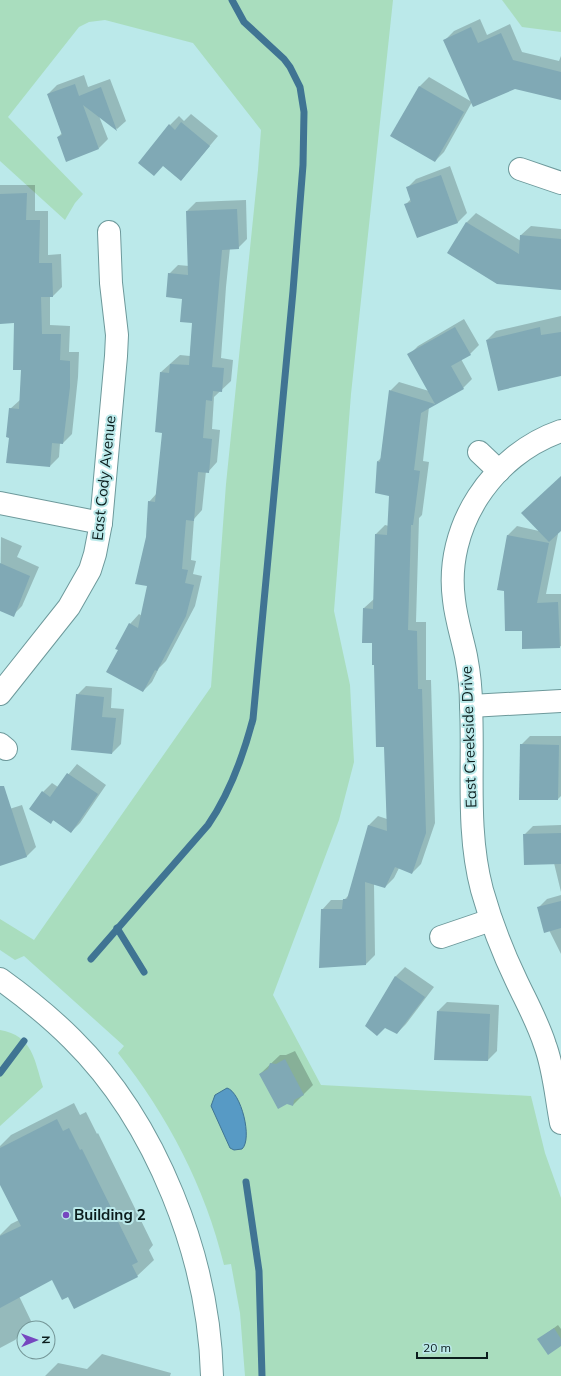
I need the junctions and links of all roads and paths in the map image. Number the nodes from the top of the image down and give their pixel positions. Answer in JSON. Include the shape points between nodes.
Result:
{"nodes":[{"id":1,"x":520,"y":169,"type":"dead end"},
{"id":2,"x":561,"y":183,"type":"edge"},
{"id":3,"x":109,"y":232,"type":"dead end"},
{"id":4,"x":561,"y":431,"type":"edge"},
{"id":5,"x":479,"y":452,"type":"dead end"},
{"id":6,"x":499,"y":471,"type":"junction"},
{"id":7,"x":0,"y":503,"type":"edge"},
{"id":8,"x":101,"y":523,"type":"junction"},
{"id":9,"x":0,"y":694,"type":"edge"},
{"id":10,"x":561,"y":701,"type":"edge"},
{"id":11,"x":471,"y":706,"type":"junction"},
{"id":12,"x":491,"y":920,"type":"junction"},
{"id":13,"x":441,"y":937,"type":"dead end"},
{"id":14,"x":0,"y":979,"type":"edge"},
{"id":15,"x":561,"y":1123,"type":"edge"},
{"id":16,"x":212,"y":1376,"type":"edge"}],
"edges":[{"from":1,"to":2,"type":"street"},
{"from":3,"to":8,"type":"street","name":"East Cody Avenue","via":[[117,334]]},
{"from":4,"to":6,"type":"street","name":"East Creekside Drive","via":[[526,448]]},
{"from":5,"to":6,"type":"street"},
{"from":6,"to":11,"type":"street","name":"East Creekside Drive","via":[[478,495],[467,514],[457,543],[455,558],[454,600],[468,667]]},
{"from":7,"to":8,"type":"street"},
{"from":8,"to":9,"type":"street","name":"East Cody Avenue","via":[[93,562],[79,591]]},
{"from":10,"to":11,"type":"street"},
{"from":11,"to":12,"type":"street","name":"East Creekside Drive","via":[[473,831],[478,874]]},
{"from":12,"to":13,"type":"street"},
{"from":12,"to":15,"type":"street","name":"East Creekside Drive","via":[[509,966],[546,1045]]},
{"from":14,"to":16,"type":"street","via":[[52,1020],[96,1066],[126,1107],[156,1158],[172,1193],[192,1250],[206,1315]]}]}
